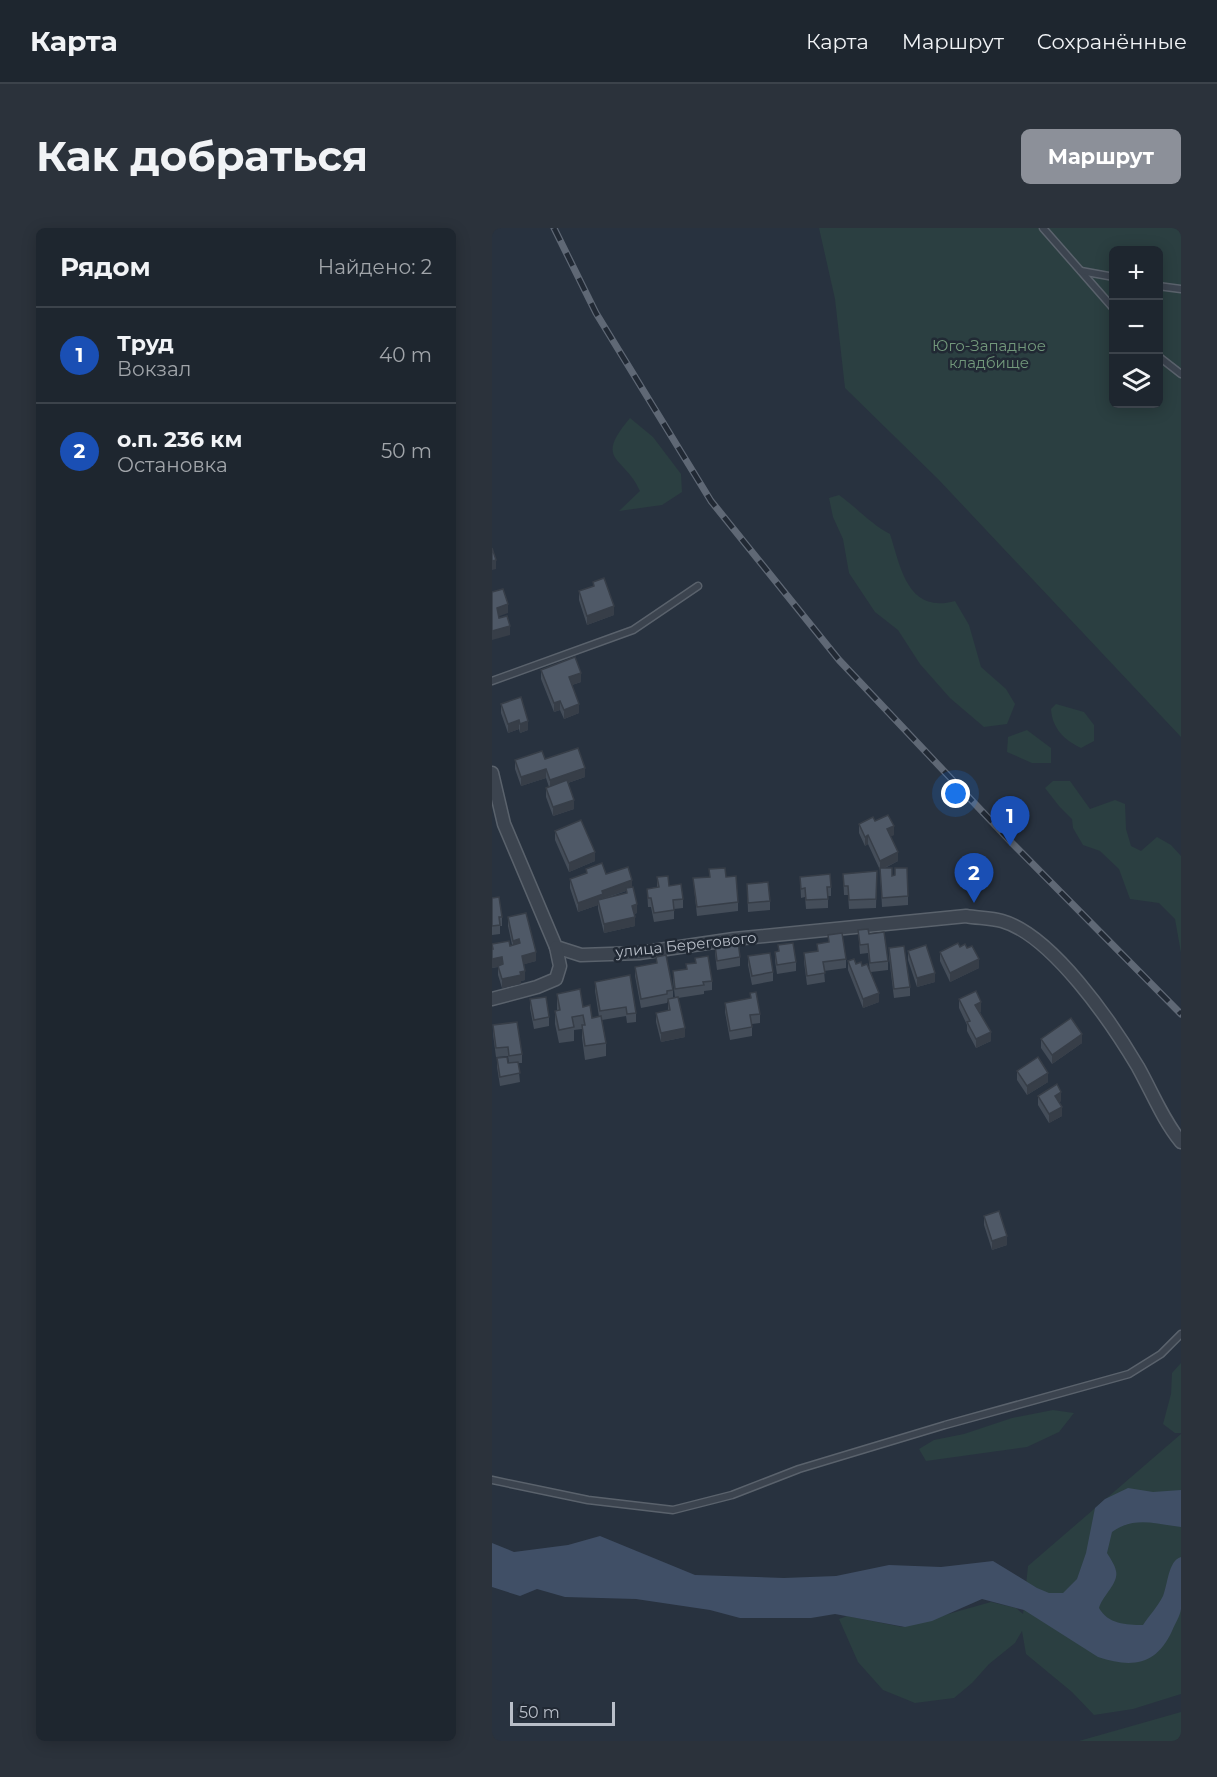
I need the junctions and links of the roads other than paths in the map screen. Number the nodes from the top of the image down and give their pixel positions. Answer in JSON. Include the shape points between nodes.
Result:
{"nodes":[{"id":1,"x":1043,"y":228,"type":"edge"},
{"id":2,"x":1081,"y":271,"type":"junction"},
{"id":3,"x":1109,"y":276,"type":"edge"},
{"id":4,"x":1163,"y":287,"type":"edge"},
{"id":5,"x":1181,"y":289,"type":"edge"},
{"id":6,"x":1109,"y":304,"type":"edge"},
{"id":7,"x":1163,"y":360,"type":"edge"},
{"id":8,"x":1181,"y":374,"type":"edge"},
{"id":9,"x":698,"y":586,"type":"dead end"},
{"id":10,"x":492,"y":681,"type":"edge"},
{"id":11,"x":492,"y":773,"type":"edge"},
{"id":12,"x":556,"y":947,"type":"junction"},
{"id":13,"x":492,"y":999,"type":"edge"},
{"id":14,"x":1181,"y":1142,"type":"edge"},
{"id":15,"x":1181,"y":1334,"type":"edge"},
{"id":16,"x":492,"y":1480,"type":"edge"}],
"edges":[{"from":1,"to":2,"type":"lane"},
{"from":2,"to":3,"type":"lane"},
{"from":2,"to":6,"type":"lane"},
{"from":4,"to":5,"type":"lane"},
{"from":7,"to":8,"type":"lane"},
{"from":9,"to":10,"type":"lane","via":[[633,630]]},
{"from":11,"to":12,"type":"street","via":[[504,824]]},
{"from":12,"to":13,"type":"street","via":[[560,966],[556,979]]},
{"from":12,"to":14,"type":"street","name":"улица Берегового","via":[[581,955],[639,953],[734,939],[966,916],[1003,921],[1037,940],[1098,1007]]},
{"from":15,"to":16,"type":"lane","via":[[1161,1354],[1129,1374],[945,1425],[800,1469],[732,1495],[673,1510],[588,1500]]}]}
